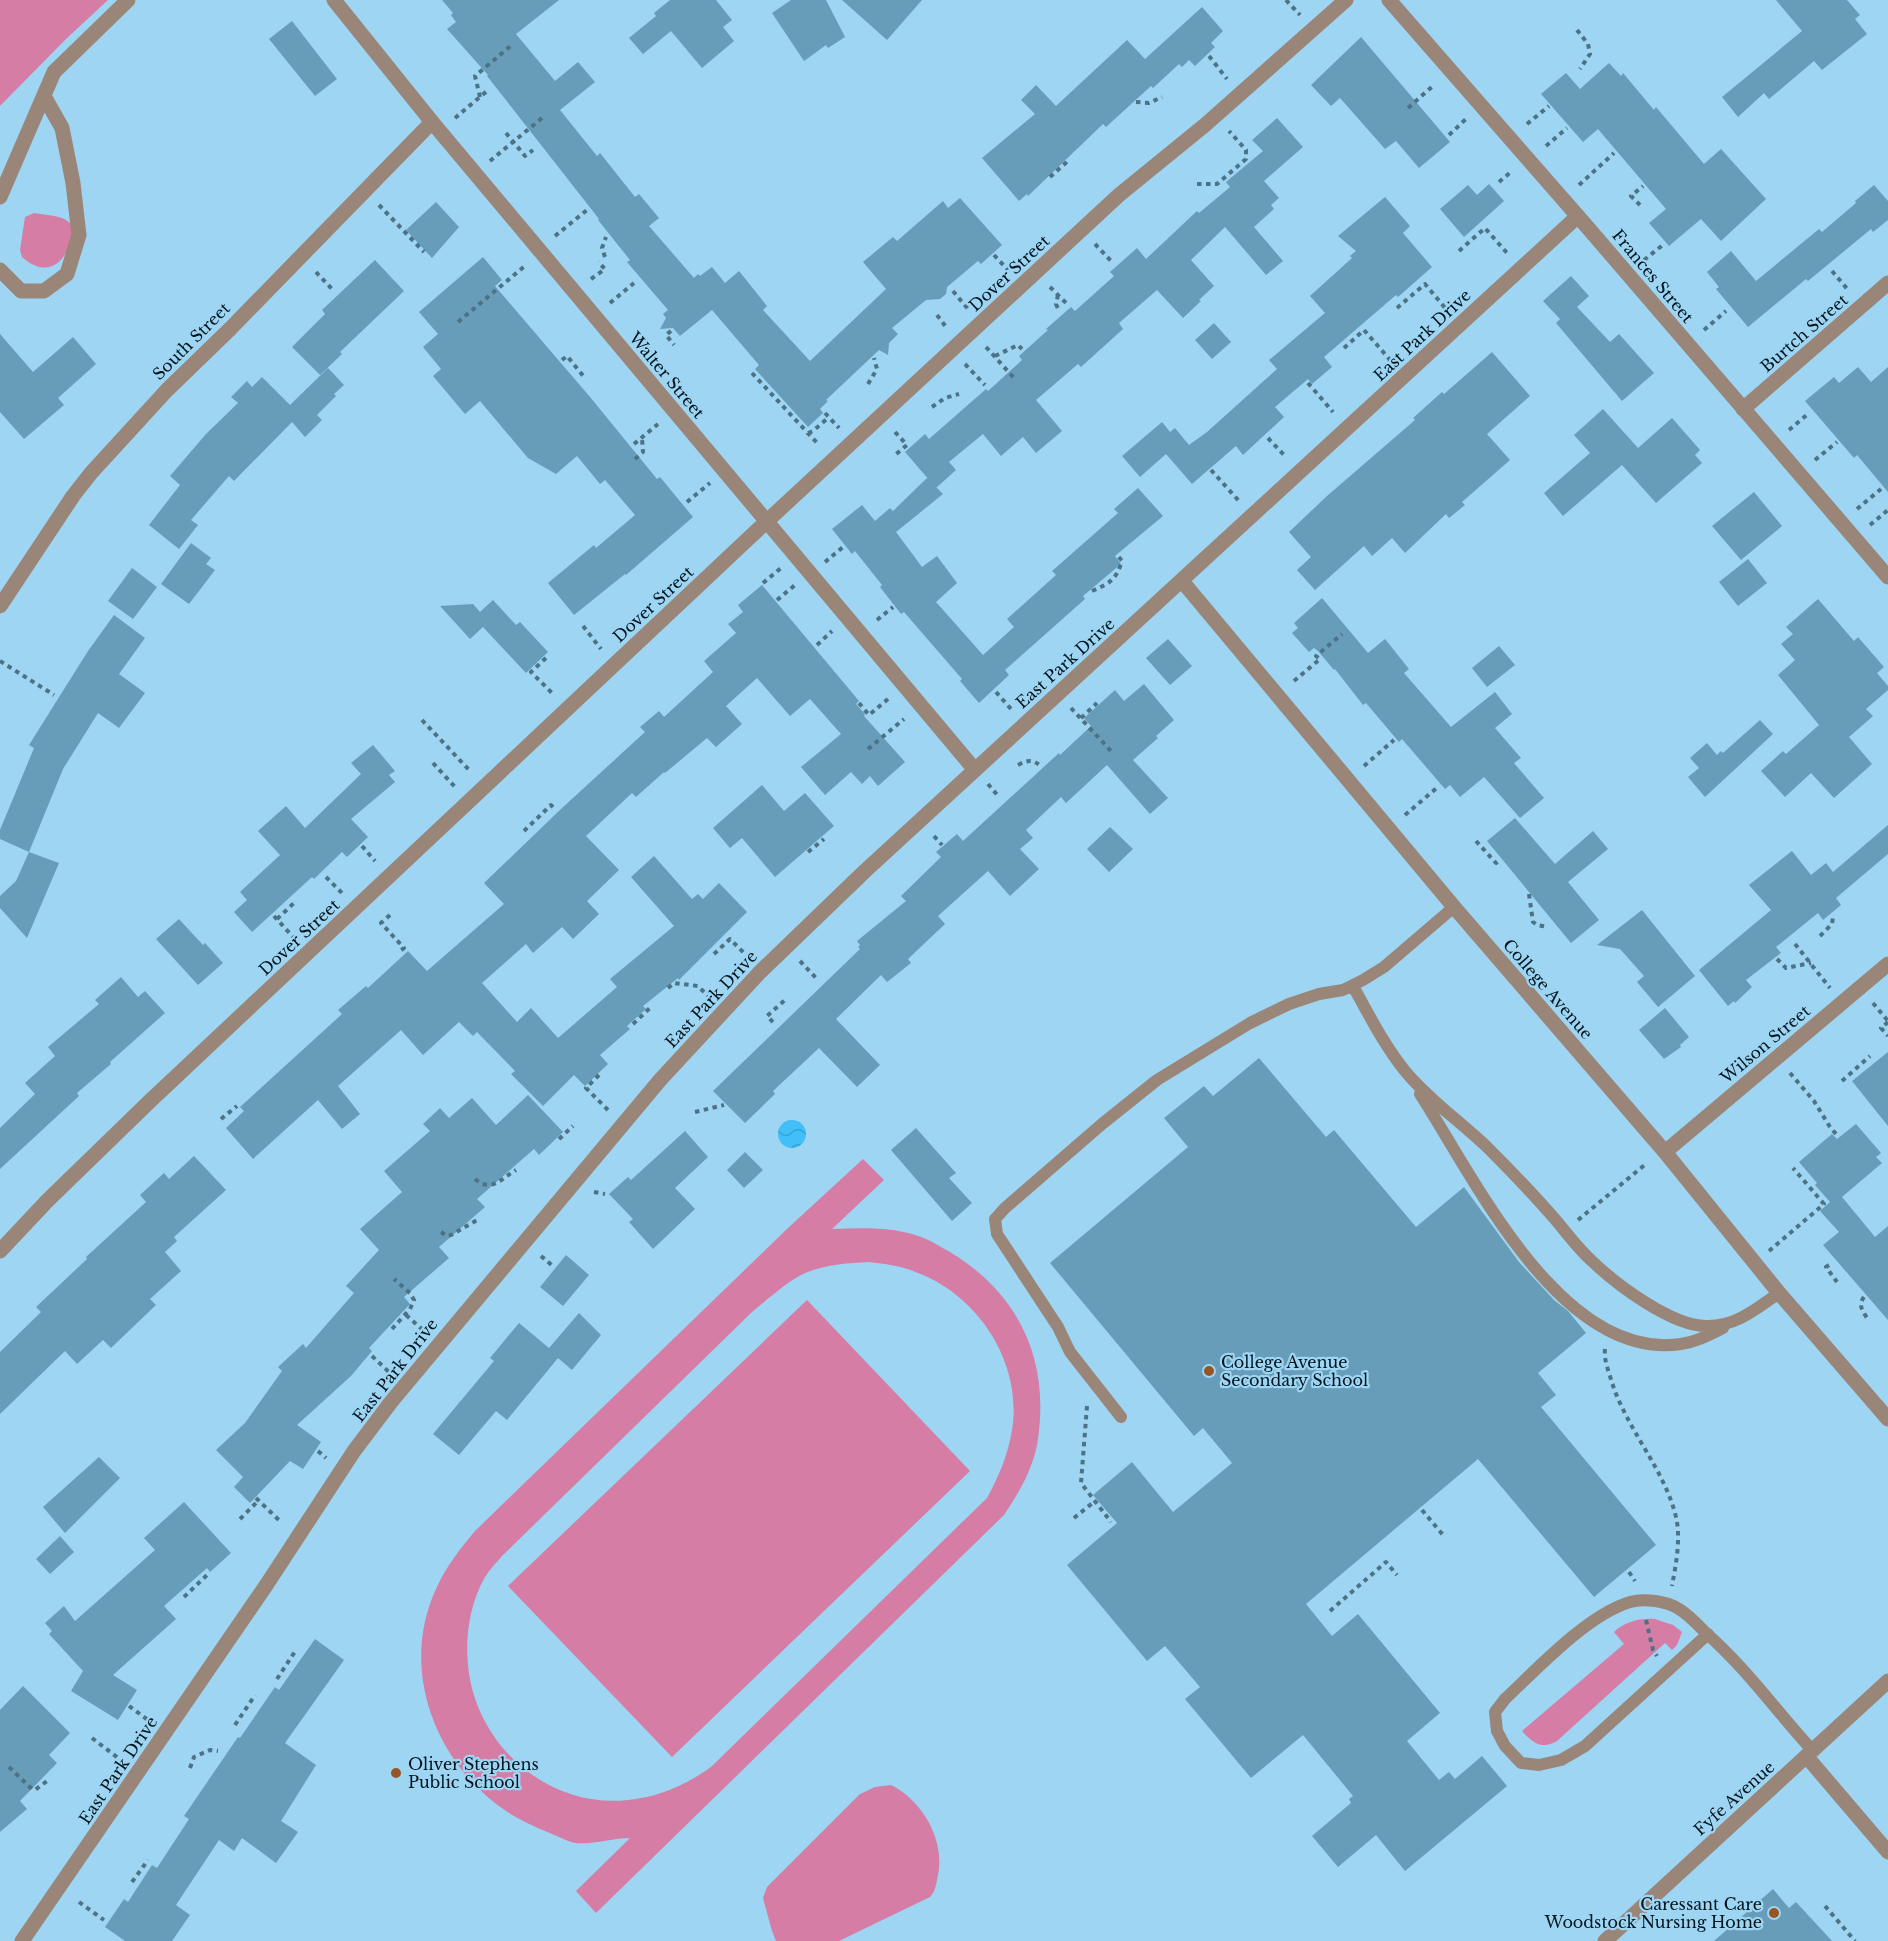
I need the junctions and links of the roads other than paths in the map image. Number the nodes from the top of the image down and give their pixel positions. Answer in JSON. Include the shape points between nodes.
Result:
{"nodes":[{"id":1,"x":128,"y":0,"type":"edge"},
{"id":2,"x":333,"y":0,"type":"edge"},
{"id":3,"x":1346,"y":0,"type":"edge"},
{"id":4,"x":1389,"y":0,"type":"edge"},
{"id":5,"x":44,"y":96,"type":"junction"},
{"id":6,"x":432,"y":122,"type":"junction"},
{"id":7,"x":0,"y":197,"type":"edge"},
{"id":8,"x":1578,"y":216,"type":"junction"},
{"id":9,"x":0,"y":270,"type":"edge"},
{"id":10,"x":1888,"y":283,"type":"edge"},
{"id":11,"x":1743,"y":409,"type":"junction"},
{"id":12,"x":766,"y":522,"type":"junction"},
{"id":13,"x":1888,"y":578,"type":"edge"},
{"id":14,"x":1182,"y":581,"type":"junction"},
{"id":15,"x":0,"y":606,"type":"edge"},
{"id":16,"x":980,"y":775,"type":"junction"},
{"id":17,"x":1454,"y":907,"type":"junction"},
{"id":18,"x":1888,"y":964,"type":"edge"},
{"id":19,"x":1353,"y":986,"type":"junction"},
{"id":20,"x":1405,"y":1070,"type":"junction"},
{"id":21,"x":1665,"y":1152,"type":"junction"},
{"id":22,"x":0,"y":1251,"type":"edge"},
{"id":23,"x":1779,"y":1293,"type":"junction"},
{"id":24,"x":1731,"y":1324,"type":"junction"},
{"id":25,"x":1121,"y":1417,"type":"dead end"},
{"id":26,"x":1888,"y":1419,"type":"edge"},
{"id":27,"x":1708,"y":1634,"type":"junction"},
{"id":28,"x":1888,"y":1681,"type":"edge"},
{"id":29,"x":1810,"y":1754,"type":"junction"},
{"id":30,"x":1888,"y":1852,"type":"edge"},
{"id":31,"x":22,"y":1941,"type":"edge"},
{"id":32,"x":1605,"y":1941,"type":"edge"}],
"edges":[{"from":1,"to":5,"type":"street","via":[[54,72]]},
{"from":2,"to":6,"type":"street","name":"Walter Street"},
{"from":3,"to":12,"type":"street","name":"Dover Street","via":[[1119,195]]},
{"from":4,"to":8,"type":"street","name":"Frances Street"},
{"from":5,"to":7,"type":"street"},
{"from":5,"to":9,"type":"street","via":[[62,128],[79,235],[67,274],[44,291],[21,291]]},
{"from":6,"to":12,"type":"street","name":"Walter Street"},
{"from":6,"to":15,"type":"street","name":"South Street","via":[[167,390],[91,473]]},
{"from":8,"to":11,"type":"street","name":"Frances Street"},
{"from":8,"to":14,"type":"street","name":"East Park Drive"},
{"from":10,"to":11,"type":"street","name":"Burtch Street"},
{"from":11,"to":13,"type":"street","name":"Frances Street"},
{"from":12,"to":16,"type":"street","name":"Walter Street"},
{"from":12,"to":22,"type":"street","name":"Dover Street","via":[[150,1101]]},
{"from":14,"to":16,"type":"street","name":"East Park Drive","via":[[1058,693]]},
{"from":14,"to":17,"type":"street","name":"College Avenue"},
{"from":16,"to":31,"type":"street","name":"East Park Drive","via":[[800,932],[721,1013],[438,1344],[354,1451]]},
{"from":17,"to":19,"type":"lane","via":[[1384,967]]},
{"from":17,"to":21,"type":"street","name":"College Avenue"},
{"from":18,"to":21,"type":"street","name":"Wilson Street"},
{"from":19,"to":20,"type":"lane"},
{"from":19,"to":25,"type":"lane","via":[[1289,1004],[1184,1062],[1143,1090],[994,1219],[997,1234],[1070,1352]]},
{"from":20,"to":24,"type":"lane","via":[[1510,1170],[1594,1263],[1665,1314],[1686,1323]]},
{"from":20,"to":24,"type":"lane","via":[[1478,1189],[1529,1261],[1572,1305],[1605,1330],[1630,1341],[1663,1345],[1695,1341]]},
{"from":21,"to":23,"type":"street","name":"College Avenue"},
{"from":23,"to":24,"type":"lane"},
{"from":23,"to":26,"type":"street","name":"College Avenue"},
{"from":27,"to":27,"type":"lane","via":[[1677,1608],[1651,1600],[1631,1602],[1606,1613],[1512,1692],[1495,1712],[1497,1731],[1521,1762],[1561,1760],[1585,1746]]},
{"from":27,"to":29,"type":"lane"},
{"from":28,"to":29,"type":"street","name":"Fyfe Avenue"},
{"from":29,"to":30,"type":"street"},
{"from":29,"to":32,"type":"street","name":"Fyfe Avenue"}]}
